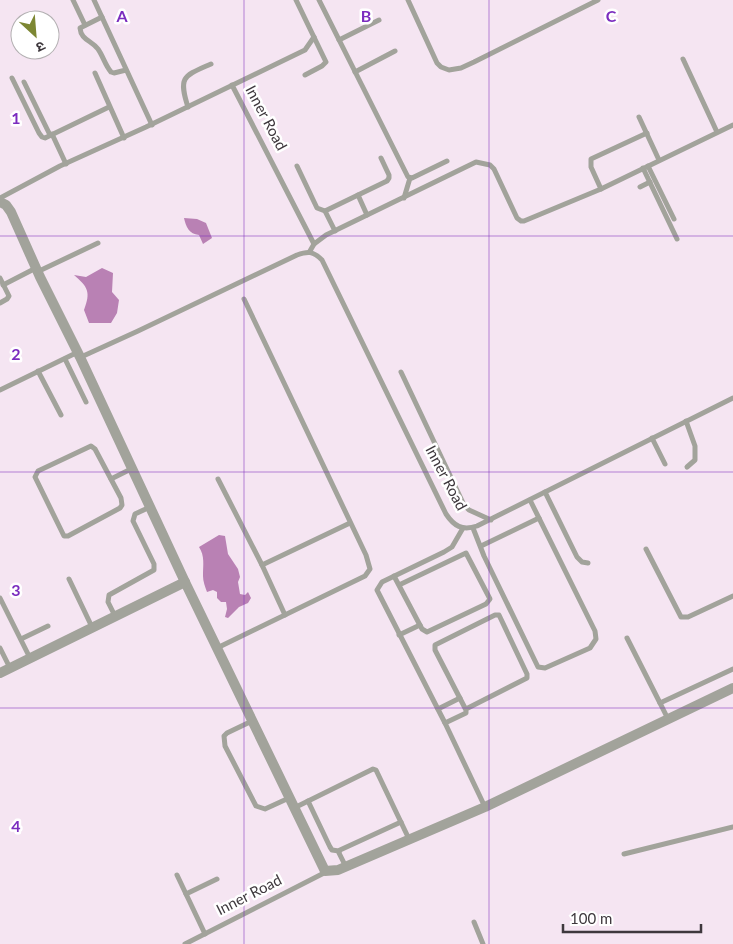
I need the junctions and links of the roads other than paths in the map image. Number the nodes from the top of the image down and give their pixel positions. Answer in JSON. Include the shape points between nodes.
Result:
{"nodes":[{"id":1,"x":73,"y":0,"type":"edge"},
{"id":2,"x":94,"y":0,"type":"edge"},
{"id":3,"x":296,"y":0,"type":"edge"},
{"id":4,"x":319,"y":0,"type":"edge"},
{"id":5,"x":408,"y":0,"type":"edge"},
{"id":6,"x":598,"y":0,"type":"edge"},
{"id":7,"x":102,"y":17,"type":"junction"},
{"id":8,"x":379,"y":20,"type":"dead end"},
{"id":9,"x":85,"y":25,"type":"junction"},
{"id":10,"x":314,"y":37,"type":"junction"},
{"id":11,"x":339,"y":40,"type":"junction"},
{"id":12,"x":395,"y":51,"type":"dead end"},
{"id":13,"x":683,"y":59,"type":"dead end"},
{"id":14,"x":211,"y":64,"type":"dead end"},
{"id":15,"x":126,"y":70,"type":"junction"},
{"id":16,"x":355,"y":72,"type":"junction"},
{"id":17,"x":95,"y":73,"type":"dead end"},
{"id":18,"x":304,"y":75,"type":"dead end"},
{"id":19,"x":12,"y":78,"type":"dead end"},
{"id":20,"x":24,"y":82,"type":"dead end"},
{"id":21,"x":232,"y":85,"type":"junction"},
{"id":22,"x":110,"y":107,"type":"junction"},
{"id":23,"x":188,"y":107,"type":"junction"},
{"id":24,"x":639,"y":117,"type":"dead end"},
{"id":25,"x":733,"y":124,"type":"edge"},
{"id":26,"x":152,"y":125,"type":"junction"},
{"id":27,"x":717,"y":132,"type":"junction"},
{"id":28,"x":647,"y":133,"type":"junction"},
{"id":29,"x":51,"y":135,"type":"junction"},
{"id":30,"x":124,"y":138,"type":"junction"},
{"id":31,"x":381,"y":158,"type":"dead end"},
{"id":32,"x":659,"y":160,"type":"junction"},
{"id":33,"x":447,"y":161,"type":"dead end"},
{"id":34,"x":66,"y":164,"type":"junction"},
{"id":35,"x":297,"y":166,"type":"dead end"},
{"id":36,"x":646,"y":167,"type":"junction"},
{"id":37,"x":410,"y":178,"type":"junction"},
{"id":38,"x":650,"y":182,"type":"junction"},
{"id":39,"x":640,"y":187,"type":"dead end"},
{"id":40,"x":601,"y":189,"type":"junction"},
{"id":41,"x":358,"y":195,"type":"junction"},
{"id":42,"x":404,"y":198,"type":"junction"},
{"id":43,"x":0,"y":200,"type":"edge"},
{"id":44,"x":325,"y":211,"type":"junction"},
{"id":45,"x":367,"y":215,"type":"junction"},
{"id":46,"x":674,"y":219,"type":"dead end"},
{"id":47,"x":335,"y":231,"type":"junction"},
{"id":48,"x":677,"y":240,"type":"dead end"},
{"id":49,"x":98,"y":243,"type":"dead end"},
{"id":50,"x":314,"y":244,"type":"junction"},
{"id":51,"x":310,"y":251,"type":"junction"},
{"id":52,"x":37,"y":270,"type":"junction"},
{"id":53,"x":0,"y":278,"type":"edge"},
{"id":54,"x":3,"y":284,"type":"junction"},
{"id":55,"x":244,"y":299,"type":"dead end"},
{"id":56,"x":0,"y":303,"type":"edge"},
{"id":57,"x":79,"y":355,"type":"junction"},
{"id":58,"x":65,"y":359,"type":"junction"},
{"id":59,"x":38,"y":371,"type":"junction"},
{"id":60,"x":401,"y":372,"type":"dead end"},
{"id":61,"x":0,"y":390,"type":"edge"},
{"id":62,"x":733,"y":398,"type":"edge"},
{"id":63,"x":86,"y":402,"type":"dead end"},
{"id":64,"x":60,"y":415,"type":"dead end"},
{"id":65,"x":686,"y":421,"type":"junction"},
{"id":66,"x":652,"y":438,"type":"junction"},
{"id":67,"x":665,"y":464,"type":"dead end"},
{"id":68,"x":687,"y":467,"type":"dead end"},
{"id":69,"x":131,"y":469,"type":"junction"},
{"id":70,"x":110,"y":479,"type":"junction"},
{"id":71,"x":218,"y":479,"type":"dead end"},
{"id":72,"x":545,"y":492,"type":"junction"},
{"id":73,"x":530,"y":500,"type":"junction"},
{"id":74,"x":150,"y":507,"type":"junction"},
{"id":75,"x":539,"y":518,"type":"junction"},
{"id":76,"x":491,"y":520,"type":"junction"},
{"id":77,"x":350,"y":522,"type":"junction"},
{"id":78,"x":463,"y":528,"type":"junction"},
{"id":79,"x":473,"y":528,"type":"junction"},
{"id":80,"x":481,"y":546,"type":"junction"},
{"id":81,"x":646,"y":549,"type":"dead end"},
{"id":82,"x":443,"y":553,"type":"junction"},
{"id":83,"x":447,"y":561,"type":"junction"},
{"id":84,"x":588,"y":563,"type":"dead end"},
{"id":85,"x":262,"y":565,"type":"junction"},
{"id":86,"x":394,"y":576,"type":"junction"},
{"id":87,"x":69,"y":579,"type":"dead end"},
{"id":88,"x":185,"y":582,"type":"junction"},
{"id":89,"x":399,"y":585,"type":"junction"},
{"id":90,"x":0,"y":598,"type":"edge"},
{"id":91,"x":733,"y":598,"type":"edge"},
{"id":92,"x":285,"y":615,"type":"junction"},
{"id":93,"x":115,"y":616,"type":"junction"},
{"id":94,"x":420,"y":625,"type":"junction"},
{"id":95,"x":48,"y":626,"type":"dead end"},
{"id":96,"x":92,"y":627,"type":"junction"},
{"id":97,"x":399,"y":635,"type":"junction"},
{"id":98,"x":627,"y":638,"type":"dead end"},
{"id":99,"x":21,"y":639,"type":"junction"},
{"id":100,"x":0,"y":648,"type":"edge"},
{"id":101,"x":217,"y":648,"type":"junction"},
{"id":102,"x":30,"y":658,"type":"junction"},
{"id":103,"x":10,"y":668,"type":"junction"},
{"id":104,"x":733,"y":669,"type":"edge"},
{"id":105,"x":0,"y":673,"type":"edge"},
{"id":106,"x":733,"y":688,"type":"edge"},
{"id":107,"x":460,"y":698,"type":"junction"},
{"id":108,"x":660,"y":703,"type":"junction"},
{"id":109,"x":438,"y":709,"type":"junction"},
{"id":110,"x":466,"y":709,"type":"junction"},
{"id":111,"x":668,"y":719,"type":"junction"},
{"id":112,"x":252,"y":721,"type":"junction"},
{"id":113,"x":445,"y":723,"type":"junction"},
{"id":114,"x":308,"y":801,"type":"junction"},
{"id":115,"x":291,"y":803,"type":"junction"},
{"id":116,"x":485,"y":807,"type":"junction"},
{"id":117,"x":401,"y":822,"type":"junction"},
{"id":118,"x":733,"y":827,"type":"edge"},
{"id":119,"x":409,"y":840,"type":"junction"},
{"id":120,"x":339,"y":851,"type":"junction"},
{"id":121,"x":624,"y":854,"type":"dead end"},
{"id":122,"x":346,"y":867,"type":"junction"},
{"id":123,"x":326,"y":871,"type":"junction"},
{"id":124,"x":177,"y":875,"type":"dead end"},
{"id":125,"x":217,"y":879,"type":"dead end"},
{"id":126,"x":186,"y":894,"type":"junction"},
{"id":127,"x":474,"y":922,"type":"dead end"},
{"id":128,"x":205,"y":934,"type":"junction"},
{"id":129,"x":185,"y":944,"type":"edge"},
{"id":130,"x":483,"y":944,"type":"edge"}],
"edges":[{"from":1,"to":9,"type":"lane"},
{"from":2,"to":7,"type":"lane"},
{"from":3,"to":10,"type":"lane"},
{"from":4,"to":11,"type":"lane"},
{"from":5,"to":6,"type":"lane","via":[[433,59],[450,70],[474,62]]},
{"from":7,"to":9,"type":"lane"},
{"from":7,"to":15,"type":"lane"},
{"from":8,"to":11,"type":"lane"},
{"from":9,"to":15,"type":"lane","via":[[80,28],[81,34],[96,46],[108,68],[114,73]]},
{"from":10,"to":18,"type":"lane","via":[[326,62]]},
{"from":10,"to":21,"type":"lane","via":[[307,48]]},
{"from":11,"to":16,"type":"lane"},
{"from":12,"to":16,"type":"lane"},
{"from":13,"to":27,"type":"lane"},
{"from":14,"to":23,"type":"lane","via":[[185,78],[182,89]]},
{"from":15,"to":26,"type":"lane"},
{"from":16,"to":37,"type":"lane"},
{"from":17,"to":22,"type":"lane"},
{"from":19,"to":29,"type":"lane","via":[[40,136]]},
{"from":20,"to":29,"type":"lane"},
{"from":21,"to":23,"type":"lane"},
{"from":21,"to":50,"type":"lane","name":"Inner Road"},
{"from":22,"to":29,"type":"lane"},
{"from":22,"to":30,"type":"lane"},
{"from":23,"to":26,"type":"lane"},
{"from":24,"to":28,"type":"lane"},
{"from":25,"to":27,"type":"lane"},
{"from":26,"to":30,"type":"lane"},
{"from":27,"to":32,"type":"lane"},
{"from":28,"to":32,"type":"lane"},
{"from":28,"to":40,"type":"lane","via":[[591,160]]},
{"from":29,"to":34,"type":"lane"},
{"from":30,"to":34,"type":"lane"},
{"from":31,"to":41,"type":"lane","via":[[389,178]]},
{"from":32,"to":36,"type":"lane"},
{"from":33,"to":37,"type":"lane"},
{"from":34,"to":43,"type":"lane"},
{"from":35,"to":44,"type":"lane","via":[[317,208]]},
{"from":36,"to":38,"type":"lane"},
{"from":36,"to":40,"type":"lane"},
{"from":36,"to":46,"type":"lane"},
{"from":37,"to":42,"type":"lane"},
{"from":38,"to":39,"type":"lane"},
{"from":38,"to":48,"type":"lane"},
{"from":40,"to":42,"type":"lane","via":[[521,221],[494,169],[476,162]]},
{"from":41,"to":44,"type":"lane"},
{"from":41,"to":45,"type":"lane"},
{"from":42,"to":45,"type":"lane"},
{"from":43,"to":52,"type":"street","via":[[11,212]]},
{"from":44,"to":47,"type":"lane"},
{"from":45,"to":47,"type":"lane"},
{"from":47,"to":50,"type":"lane"},
{"from":49,"to":52,"type":"lane"},
{"from":50,"to":51,"type":"lane"},
{"from":51,"to":57,"type":"lane"},
{"from":51,"to":78,"type":"lane","name":"Inner Road","via":[[322,260],[446,514],[454,525]]},
{"from":52,"to":54,"type":"lane"},
{"from":52,"to":57,"type":"street"},
{"from":53,"to":54,"type":"lane"},
{"from":54,"to":56,"type":"lane","via":[[9,298]]},
{"from":55,"to":77,"type":"lane"},
{"from":57,"to":58,"type":"lane"},
{"from":57,"to":69,"type":"street"},
{"from":58,"to":59,"type":"lane"},
{"from":58,"to":63,"type":"lane"},
{"from":59,"to":61,"type":"lane"},
{"from":59,"to":64,"type":"lane"},
{"from":60,"to":76,"type":"lane","via":[[464,505]]},
{"from":62,"to":65,"type":"lane","name":"Inner Road"},
{"from":65,"to":66,"type":"lane","name":"Inner Road"},
{"from":65,"to":68,"type":"lane","via":[[696,453],[695,460]]},
{"from":66,"to":67,"type":"lane"},
{"from":66,"to":72,"type":"lane","name":"Inner Road"},
{"from":69,"to":70,"type":"lane"},
{"from":69,"to":74,"type":"street"},
{"from":70,"to":70,"type":"lane","via":[[91,446],[38,472],[35,477],[63,535],[67,537],[121,506],[121,498]]},
{"from":71,"to":85,"type":"lane"},
{"from":72,"to":73,"type":"lane","name":"Inner Road"},
{"from":72,"to":84,"type":"lane","via":[[577,557]]},
{"from":73,"to":75,"type":"lane"},
{"from":73,"to":76,"type":"lane","name":"Inner Road"},
{"from":74,"to":88,"type":"street"},
{"from":74,"to":93,"type":"lane","via":[[134,514],[132,521],[154,570],[109,595],[108,602]]},
{"from":75,"to":80,"type":"lane"},
{"from":75,"to":80,"type":"lane","via":[[595,631],[596,639],[590,648],[546,668],[538,667]]},
{"from":76,"to":79,"type":"lane","name":"Inner Road"},
{"from":77,"to":85,"type":"lane"},
{"from":77,"to":92,"type":"lane","via":[[370,569],[365,576]]},
{"from":78,"to":79,"type":"lane","name":"Inner Road"},
{"from":78,"to":82,"type":"lane","via":[[452,547]]},
{"from":79,"to":80,"type":"lane"},
{"from":81,"to":91,"type":"lane","via":[[681,617]]},
{"from":82,"to":83,"type":"lane"},
{"from":82,"to":86,"type":"lane"},
{"from":83,"to":89,"type":"lane"},
{"from":83,"to":94,"type":"lane","via":[[468,554],[489,601],[427,632]]},
{"from":85,"to":92,"type":"lane"},
{"from":86,"to":89,"type":"lane"},
{"from":86,"to":97,"type":"lane","via":[[380,584],[377,590]]},
{"from":87,"to":96,"type":"lane"},
{"from":88,"to":93,"type":"street"},
{"from":88,"to":101,"type":"street"},
{"from":89,"to":94,"type":"lane"},
{"from":90,"to":99,"type":"lane"},
{"from":92,"to":101,"type":"lane"},
{"from":93,"to":96,"type":"street"},
{"from":94,"to":97,"type":"lane"},
{"from":95,"to":99,"type":"lane"},
{"from":96,"to":102,"type":"street"},
{"from":97,"to":109,"type":"lane"},
{"from":98,"to":108,"type":"lane"},
{"from":99,"to":102,"type":"lane"},
{"from":100,"to":103,"type":"lane"},
{"from":101,"to":112,"type":"street"},
{"from":102,"to":103,"type":"street"},
{"from":103,"to":105,"type":"street"},
{"from":104,"to":108,"type":"lane"},
{"from":106,"to":111,"type":"street","name":"Inner Road"},
{"from":107,"to":109,"type":"lane"},
{"from":107,"to":110,"type":"lane"},
{"from":107,"to":110,"type":"lane","via":[[434,647],[499,615],[527,678]]},
{"from":108,"to":111,"type":"lane"},
{"from":109,"to":113,"type":"lane"},
{"from":110,"to":113,"type":"lane","via":[[466,713]]},
{"from":111,"to":116,"type":"street","name":"Inner Road"},
{"from":112,"to":115,"type":"street"},
{"from":112,"to":115,"type":"lane","via":[[227,733],[224,736],[225,746],[256,806],[265,809]]},
{"from":113,"to":116,"type":"lane"},
{"from":114,"to":115,"type":"lane"},
{"from":114,"to":117,"type":"lane","via":[[372,769],[376,770]]},
{"from":114,"to":120,"type":"lane","via":[[330,847]]},
{"from":115,"to":123,"type":"street"},
{"from":116,"to":119,"type":"street","name":"Inner Road"},
{"from":117,"to":119,"type":"lane"},
{"from":117,"to":120,"type":"lane"},
{"from":118,"to":121,"type":"lane"},
{"from":119,"to":122,"type":"street","name":"Inner Road"},
{"from":120,"to":122,"type":"lane"},
{"from":122,"to":123,"type":"street","name":"Inner Road"},
{"from":123,"to":128,"type":"lane","name":"Inner Road"},
{"from":124,"to":126,"type":"lane"},
{"from":125,"to":126,"type":"lane"},
{"from":126,"to":128,"type":"lane"},
{"from":127,"to":130,"type":"lane"},
{"from":128,"to":129,"type":"lane","name":"Inner Road"}]}
